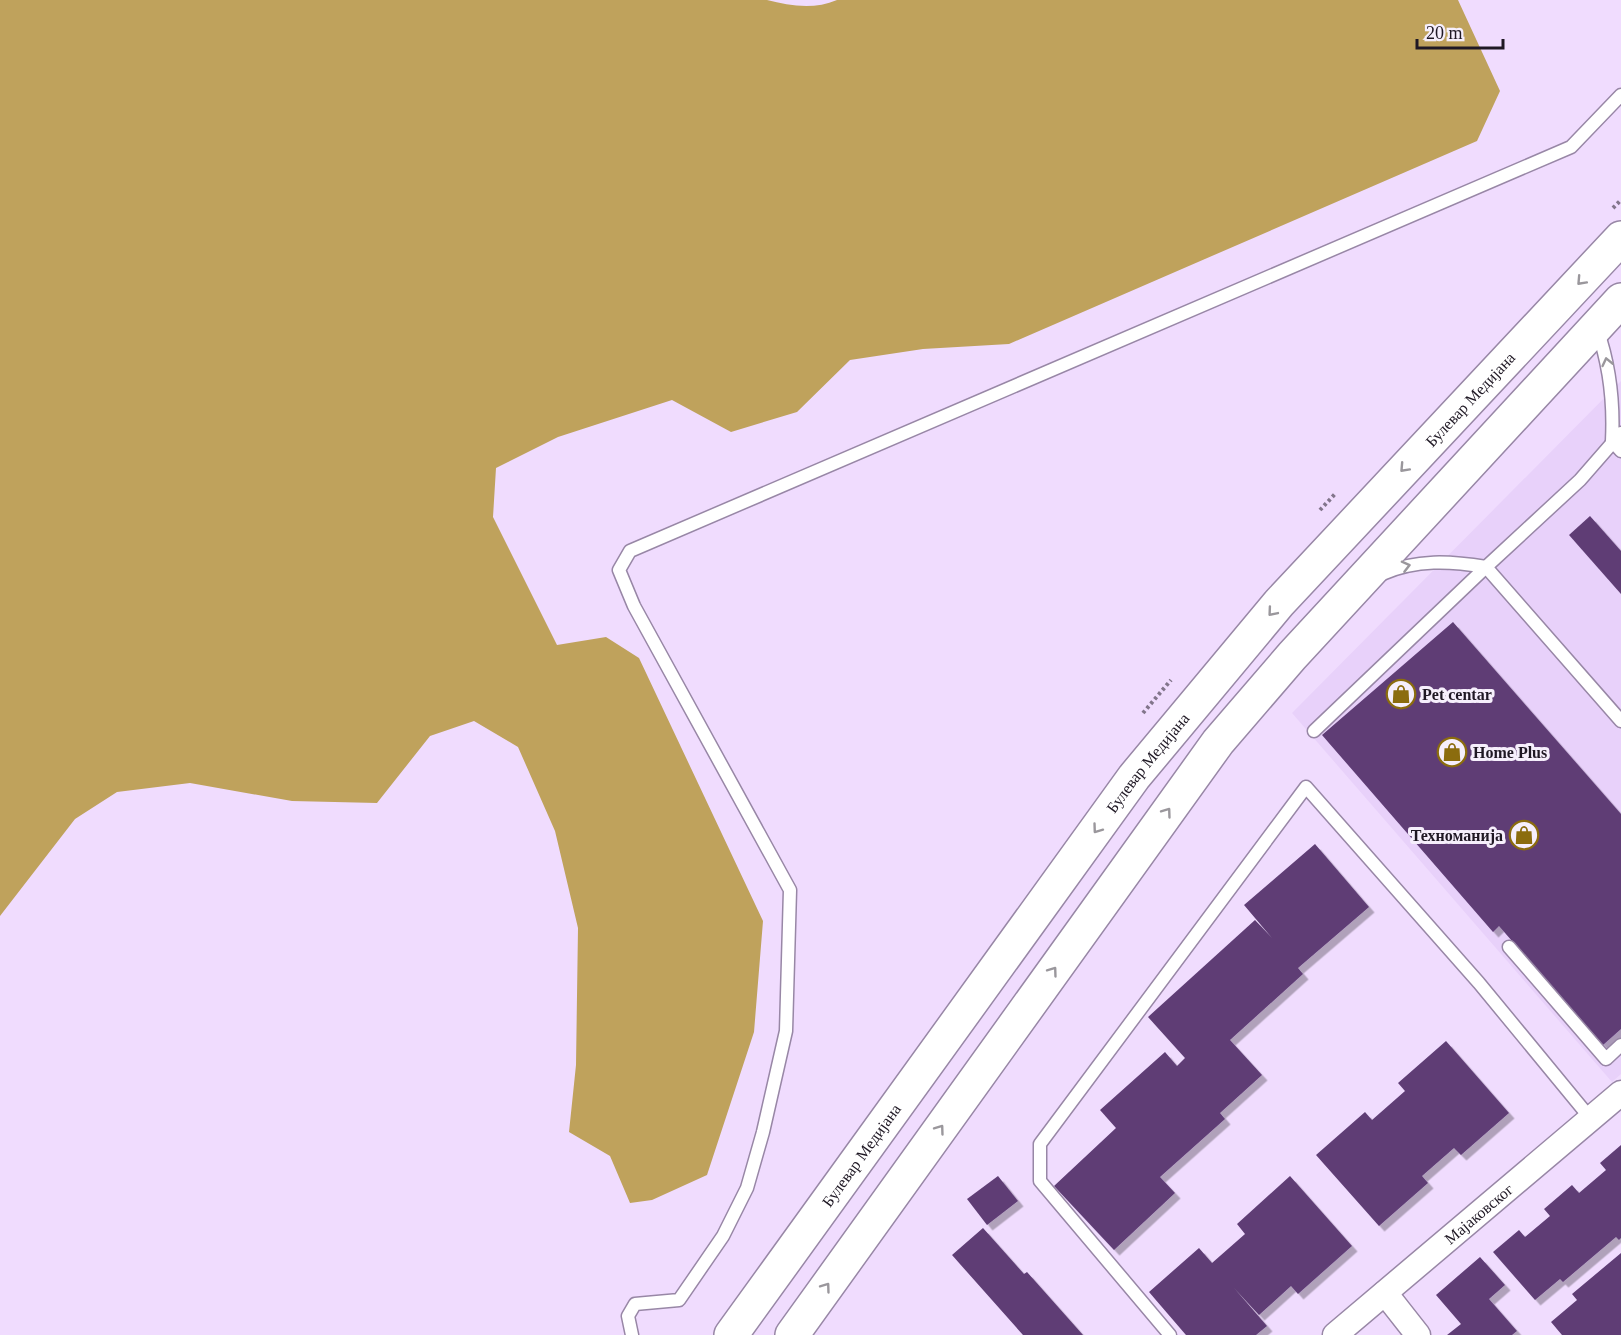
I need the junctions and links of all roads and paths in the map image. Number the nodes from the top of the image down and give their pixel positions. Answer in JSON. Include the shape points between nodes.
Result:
{"nodes":[{"id":1,"x":1621,"y":95,"type":"edge"},
{"id":2,"x":1621,"y":238,"type":"edge"},
{"id":3,"x":1621,"y":300,"type":"edge"},
{"id":4,"x":1596,"y":326,"type":"junction"},
{"id":5,"x":1617,"y":437,"type":"edge"},
{"id":6,"x":1621,"y":451,"type":"edge"},
{"id":7,"x":1486,"y":567,"type":"junction"},
{"id":8,"x":1353,"y":591,"type":"junction"},
{"id":9,"x":1621,"y":721,"type":"edge"},
{"id":10,"x":1314,"y":731,"type":"dead end"},
{"id":11,"x":1509,"y":947,"type":"dead end"},
{"id":12,"x":1621,"y":1045,"type":"edge"},
{"id":13,"x":1621,"y":1093,"type":"edge"},
{"id":14,"x":1591,"y":1119,"type":"junction"},
{"id":15,"x":1385,"y":1293,"type":"junction"},
{"id":16,"x":632,"y":1335,"type":"edge"},
{"id":17,"x":731,"y":1335,"type":"edge"},
{"id":18,"x":792,"y":1335,"type":"edge"},
{"id":19,"x":1170,"y":1335,"type":"edge"},
{"id":20,"x":1335,"y":1335,"type":"edge"},
{"id":21,"x":1418,"y":1335,"type":"edge"}],
"edges":[{"from":1,"to":16,"type":"lane","via":[[1571,147],[630,551],[619,570],[634,606],[790,890],[786,1031],[747,1188],[723,1236],[679,1300],[635,1304],[628,1316]]},
{"from":2,"to":17,"type":"main road","name":"Булевар Медијана","one_way":true,"via":[[1279,603],[1134,777]]},
{"from":3,"to":4,"type":"main road"},
{"from":5,"to":4,"type":"lane","one_way":true,"via":[[1604,348]]},
{"from":4,"to":8,"type":"main road"},
{"from":5,"to":6,"type":"lane"},
{"from":5,"to":7,"type":"lane","via":[[1580,480]]},
{"from":8,"to":7,"type":"lane","one_way":true,"via":[[1373,578],[1416,563],[1440,561]]},
{"from":7,"to":9,"type":"lane"},
{"from":7,"to":10,"type":"lane"},
{"from":18,"to":8,"type":"main road","one_way":true,"via":[[1218,742]]},
{"from":11,"to":12,"type":"lane","via":[[1606,1059]]},
{"from":13,"to":14,"type":"street","name":"Мајаковског"},
{"from":14,"to":15,"type":"street","name":"Мајаковског"},
{"from":14,"to":19,"type":"lane","via":[[1479,983],[1306,787],[1040,1144],[1040,1181]]},
{"from":15,"to":20,"type":"street","name":"Мајаковског"},
{"from":15,"to":21,"type":"street"}]}
